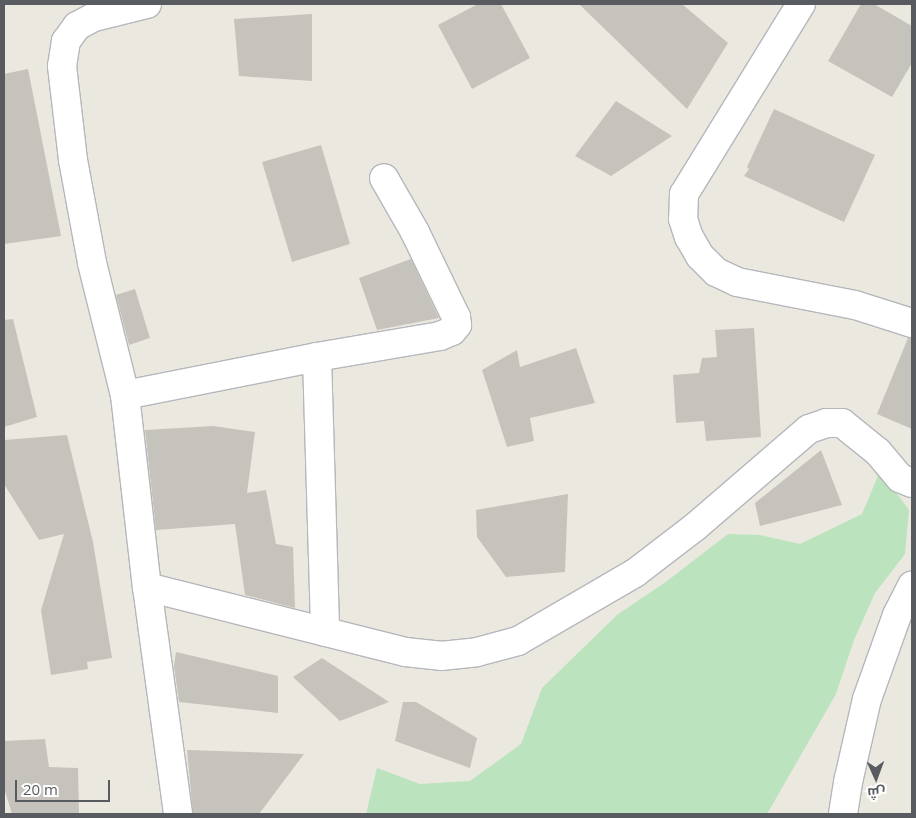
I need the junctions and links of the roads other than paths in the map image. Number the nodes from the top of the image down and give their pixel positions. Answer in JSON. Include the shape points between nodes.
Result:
{"nodes":[{"id":1,"x":147,"y":4,"type":"edge"},
{"id":2,"x":802,"y":4,"type":"edge"},
{"id":3,"x":384,"y":178,"type":"dead end"},
{"id":4,"x":912,"y":323,"type":"edge"},
{"id":5,"x":317,"y":357,"type":"junction"},
{"id":6,"x":125,"y":395,"type":"junction"},
{"id":7,"x":912,"y":483,"type":"edge"},
{"id":8,"x":147,"y":586,"type":"junction"},
{"id":9,"x":912,"y":586,"type":"edge"},
{"id":10,"x":325,"y":632,"type":"junction"},
{"id":11,"x":178,"y":814,"type":"edge"},
{"id":12,"x":844,"y":814,"type":"edge"}],
"edges":[{"from":1,"to":6,"type":"street","via":[[94,17],[77,26],[66,41],[63,59],[73,160],[90,254]]},
{"from":2,"to":4,"type":"street","via":[[684,194],[683,219],[689,237],[700,256],[716,272],[737,282],[855,304]]},
{"from":3,"to":5,"type":"street","via":[[415,232],[457,325],[440,336]]},
{"from":5,"to":6,"type":"street"},
{"from":5,"to":10,"type":"street"},
{"from":6,"to":8,"type":"street"},
{"from":7,"to":10,"type":"street","via":[[900,478],[878,452],[842,423],[826,423],[809,430],[696,527],[635,573],[518,640],[477,652],[426,656]]},
{"from":8,"to":10,"type":"street"},
{"from":8,"to":11,"type":"street"},
{"from":9,"to":12,"type":"street","via":[[897,615],[867,699]]}]}
